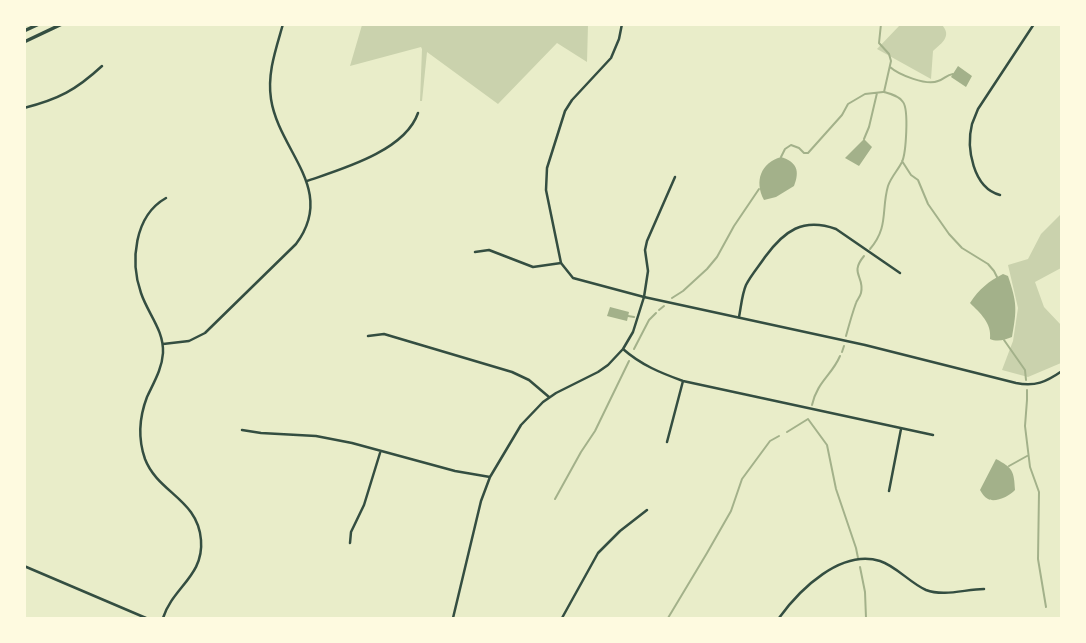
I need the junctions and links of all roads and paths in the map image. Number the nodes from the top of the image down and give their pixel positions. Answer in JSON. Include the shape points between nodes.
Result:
{"nodes":[{"id":1,"x":38,"y":24,"type":"edge"},
{"id":2,"x":62,"y":24,"type":"edge"},
{"id":3,"x":283,"y":24,"type":"edge"},
{"id":4,"x":622,"y":24,"type":"edge"},
{"id":5,"x":1034,"y":24,"type":"edge"},
{"id":6,"x":24,"y":31,"type":"edge"},
{"id":7,"x":24,"y":42,"type":"edge"},
{"id":8,"x":102,"y":65,"type":"dead end"},
{"id":9,"x":24,"y":108,"type":"edge"},
{"id":10,"x":418,"y":113,"type":"dead end"},
{"id":11,"x":675,"y":177,"type":"dead end"},
{"id":12,"x":307,"y":181,"type":"junction"},
{"id":13,"x":1000,"y":194,"type":"dead end"},
{"id":14,"x":166,"y":198,"type":"dead end"},
{"id":15,"x":475,"y":252,"type":"dead end"},
{"id":16,"x":561,"y":263,"type":"junction"},
{"id":17,"x":900,"y":273,"type":"dead end"},
{"id":18,"x":643,"y":297,"type":"junction"},
{"id":19,"x":739,"y":317,"type":"junction"},
{"id":20,"x":368,"y":336,"type":"dead end"},
{"id":21,"x":163,"y":344,"type":"junction"},
{"id":22,"x":623,"y":349,"type":"junction"},
{"id":23,"x":1062,"y":371,"type":"edge"},
{"id":24,"x":683,"y":381,"type":"junction"},
{"id":25,"x":549,"y":397,"type":"junction"},
{"id":26,"x":901,"y":429,"type":"junction"},
{"id":27,"x":242,"y":430,"type":"dead end"},
{"id":28,"x":933,"y":435,"type":"dead end"},
{"id":29,"x":667,"y":442,"type":"dead end"},
{"id":30,"x":380,"y":452,"type":"junction"},
{"id":31,"x":490,"y":477,"type":"junction"},
{"id":32,"x":889,"y":491,"type":"dead end"},
{"id":33,"x":648,"y":510,"type":"dead end"},
{"id":34,"x":350,"y":543,"type":"dead end"},
{"id":35,"x":24,"y":566,"type":"edge"},
{"id":36,"x":985,"y":589,"type":"dead end"},
{"id":37,"x":146,"y":618,"type":"edge"},
{"id":38,"x":163,"y":618,"type":"edge"},
{"id":39,"x":453,"y":618,"type":"edge"},
{"id":40,"x":562,"y":618,"type":"edge"},
{"id":41,"x":779,"y":618,"type":"edge"}],
"edges":[{"from":1,"to":6,"type":"main road"},
{"from":2,"to":7,"type":"main road"},
{"from":3,"to":12,"type":"street","via":[[270,76],[271,99],[277,122]]},
{"from":4,"to":16,"type":"street","via":[[611,58],[568,105],[547,168],[546,190]]},
{"from":5,"to":13,"type":"street","via":[[972,123],[975,168],[982,183]]},
{"from":8,"to":9,"type":"street","via":[[75,89]]},
{"from":10,"to":12,"type":"street","via":[[410,129],[378,152]]},
{"from":11,"to":18,"type":"street","via":[[646,244],[648,271]]},
{"from":12,"to":21,"type":"street","via":[[310,212],[296,244],[205,333],[189,341]]},
{"from":14,"to":21,"type":"street","via":[[146,219],[136,260],[142,295]]},
{"from":15,"to":16,"type":"street","via":[[489,250],[533,267]]},
{"from":16,"to":18,"type":"street","via":[[573,278]]},
{"from":17,"to":19,"type":"street","via":[[836,229],[805,225],[785,234],[764,258],[746,286]]},
{"from":18,"to":19,"type":"street"},
{"from":18,"to":22,"type":"street"},
{"from":19,"to":23,"type":"street","via":[[1020,384],[1041,384]]},
{"from":20,"to":25,"type":"street","via":[[384,334],[512,372]]},
{"from":21,"to":38,"type":"street","via":[[140,439],[149,469],[191,510],[202,544],[194,572],[174,595]]},
{"from":22,"to":24,"type":"street","via":[[656,371]]},
{"from":22,"to":25,"type":"street","via":[[598,372]]},
{"from":24,"to":26,"type":"street"},
{"from":24,"to":29,"type":"street"},
{"from":25,"to":31,"type":"street","via":[[521,425]]},
{"from":26,"to":28,"type":"street"},
{"from":26,"to":32,"type":"street"},
{"from":27,"to":30,"type":"street","via":[[316,436]]},
{"from":30,"to":31,"type":"street"},
{"from":30,"to":34,"type":"street"},
{"from":31,"to":39,"type":"street"},
{"from":33,"to":40,"type":"street","via":[[598,553]]},
{"from":35,"to":37,"type":"street"},
{"from":36,"to":41,"type":"street","via":[[927,590],[882,562],[862,558],[817,578]]}]}
